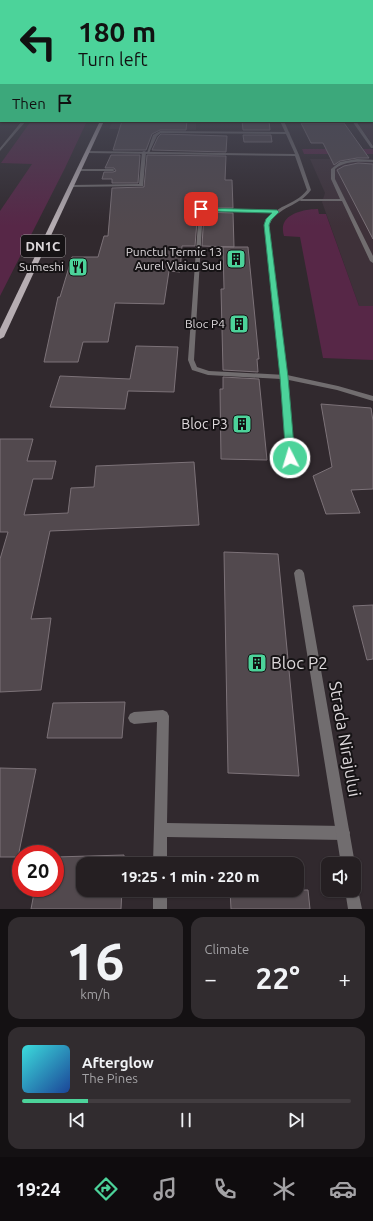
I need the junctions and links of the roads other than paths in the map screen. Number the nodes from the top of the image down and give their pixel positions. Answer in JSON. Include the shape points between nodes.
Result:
{"nodes":[{"id":1,"x":7,"y":141,"type":"edge"},
{"id":2,"x":93,"y":141,"type":"edge"},
{"id":3,"x":152,"y":141,"type":"edge"},
{"id":4,"x":291,"y":141,"type":"edge"},
{"id":5,"x":0,"y":150,"type":"edge"},
{"id":6,"x":88,"y":152,"type":"junction"},
{"id":7,"x":146,"y":152,"type":"junction"},
{"id":8,"x":297,"y":155,"type":"junction"},
{"id":9,"x":373,"y":161,"type":"edge"},
{"id":10,"x":79,"y":170,"type":"junction"},
{"id":11,"x":114,"y":170,"type":"dead end"},
{"id":12,"x":135,"y":170,"type":"dead end"},
{"id":13,"x":143,"y":170,"type":"junction"},
{"id":14,"x":72,"y":186,"type":"junction"},
{"id":15,"x":301,"y":200,"type":"junction"},
{"id":16,"x":343,"y":200,"type":"junction"},
{"id":17,"x":277,"y":212,"type":"junction"},
{"id":18,"x":373,"y":261,"type":"edge"},
{"id":19,"x":0,"y":337,"type":"edge"},
{"id":20,"x":284,"y":377,"type":"junction"},
{"id":21,"x":373,"y":399,"type":"edge"},
{"id":22,"x":290,"y":458,"type":"dead end"},
{"id":23,"x":299,"y":573,"type":"dead end"},
{"id":24,"x":134,"y":718,"type":"dead end"},
{"id":25,"x":161,"y":830,"type":"junction"},
{"id":26,"x":343,"y":833,"type":"junction"},
{"id":27,"x":160,"y":857,"type":"edge"},
{"id":28,"x":347,"y":857,"type":"edge"},
{"id":29,"x":160,"y":897,"type":"edge"},
{"id":30,"x":353,"y":897,"type":"edge"},
{"id":31,"x":160,"y":909,"type":"edge"},
{"id":32,"x":355,"y":909,"type":"edge"}],
"edges":[{"from":1,"to":5,"type":"street"},
{"from":2,"to":6,"type":"main road","number":"DN1C"},
{"from":3,"to":7,"type":"street"},
{"from":4,"to":8,"type":"street"},
{"from":6,"to":7,"type":"street"},
{"from":6,"to":10,"type":"main road","number":"DN1C"},
{"from":7,"to":8,"type":"street"},
{"from":7,"to":13,"type":"street"},
{"from":8,"to":15,"type":"street","via":[[309,190]]},
{"from":9,"to":16,"type":"street","via":[[344,162],[333,169],[333,179]]},
{"from":10,"to":11,"type":"street"},
{"from":10,"to":14,"type":"main road","number":"DN1C"},
{"from":12,"to":13,"type":"street"},
{"from":13,"to":14,"type":"street","via":[[141,184]]},
{"from":14,"to":19,"type":"main road","number":"DN1C"},
{"from":15,"to":16,"type":"street"},
{"from":15,"to":17,"type":"street"},
{"from":16,"to":18,"type":"street"},
{"from":17,"to":20,"type":"street","via":[[269,219],[267,225]]},
{"from":17,"to":20,"type":"street","via":[[201,209],[191,360],[194,368],[208,373]]},
{"from":20,"to":21,"type":"street","via":[[338,388]]},
{"from":20,"to":22,"type":"street"},
{"from":23,"to":26,"type":"street","name":"Strada Nirajului"},
{"from":24,"to":25,"type":"street","via":[[163,716]]},
{"from":25,"to":26,"type":"street"},
{"from":25,"to":27,"type":"street"},
{"from":26,"to":28,"type":"street","name":"Strada Nirajului"},
{"from":29,"to":31,"type":"street"},
{"from":30,"to":32,"type":"street"}]}
